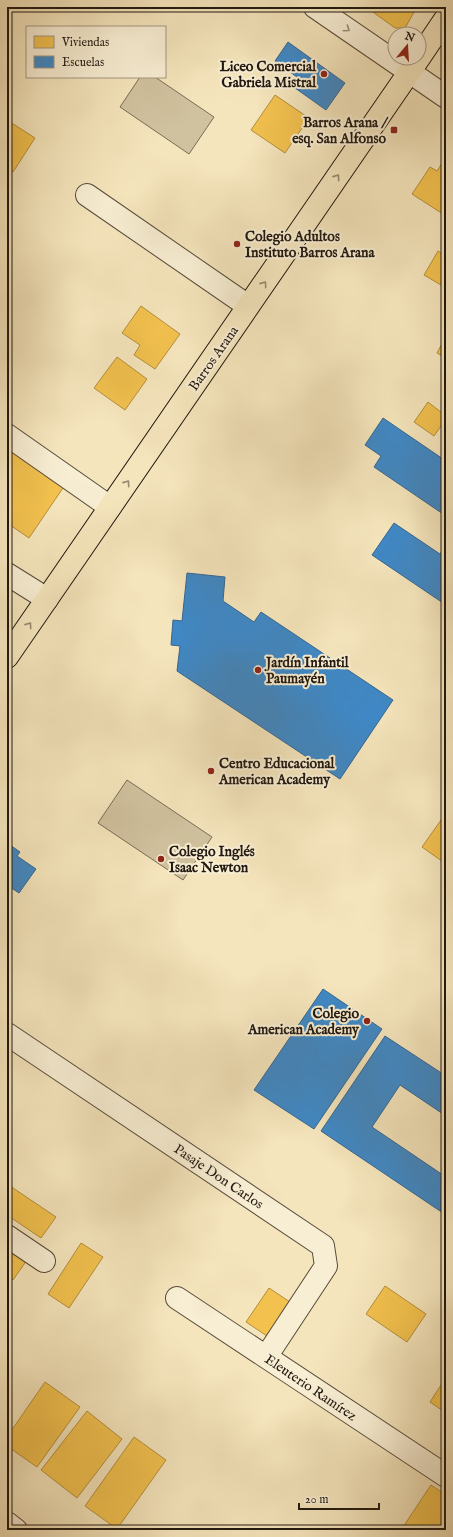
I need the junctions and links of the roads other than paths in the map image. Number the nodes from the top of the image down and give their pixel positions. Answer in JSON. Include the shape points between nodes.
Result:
{"nodes":[{"id":1,"x":315,"y":7,"type":"edge"},
{"id":2,"x":446,"y":18,"type":"edge"},
{"id":3,"x":427,"y":46,"type":"edge"},
{"id":4,"x":387,"y":47,"type":"edge"},
{"id":5,"x":414,"y":66,"type":"edge"},
{"id":6,"x":419,"y":66,"type":"edge"},
{"id":7,"x":446,"y":97,"type":"edge"},
{"id":8,"x":87,"y":195,"type":"dead end"},
{"id":9,"x":248,"y":306,"type":"junction"},
{"id":10,"x":7,"y":435,"type":"edge"},
{"id":11,"x":110,"y":507,"type":"junction"},
{"id":12,"x":7,"y":574,"type":"edge"},
{"id":13,"x":47,"y":599,"type":"junction"},
{"id":14,"x":7,"y":657,"type":"edge"},
{"id":15,"x":7,"y":1034,"type":"edge"},
{"id":16,"x":7,"y":1236,"type":"edge"},
{"id":17,"x":44,"y":1262,"type":"dead end"},
{"id":18,"x":176,"y":1298,"type":"dead end"},
{"id":19,"x":266,"y":1357,"type":"junction"},
{"id":20,"x":446,"y":1476,"type":"edge"},
{"id":21,"x":7,"y":1523,"type":"edge"},
{"id":22,"x":16,"y":1530,"type":"edge"}],
"edges":[{"from":1,"to":4,"type":"street","one_way":true},
{"from":2,"to":3,"type":"main road","name":"Barros Arana"},
{"from":9,"to":5,"type":"main road","name":"Barros Arana","one_way":true},
{"from":6,"to":7,"type":"street"},
{"from":8,"to":9,"type":"street"},
{"from":11,"to":9,"type":"main road","name":"Barros Arana","one_way":true},
{"from":10,"to":11,"type":"street"},
{"from":11,"to":13,"type":"main road","name":"Barros Arana"},
{"from":12,"to":13,"type":"street"},
{"from":14,"to":13,"type":"main road","name":"Barros Arana","one_way":true},
{"from":15,"to":19,"type":"street","name":"Pasaje Don Carlos","via":[[323,1246],[326,1266]]},
{"from":16,"to":17,"type":"street"},
{"from":18,"to":19,"type":"street","name":"Eleuterio Ramírez"},
{"from":19,"to":20,"type":"street","name":"Eleuterio Ramírez"},
{"from":21,"to":22,"type":"street"}]}
